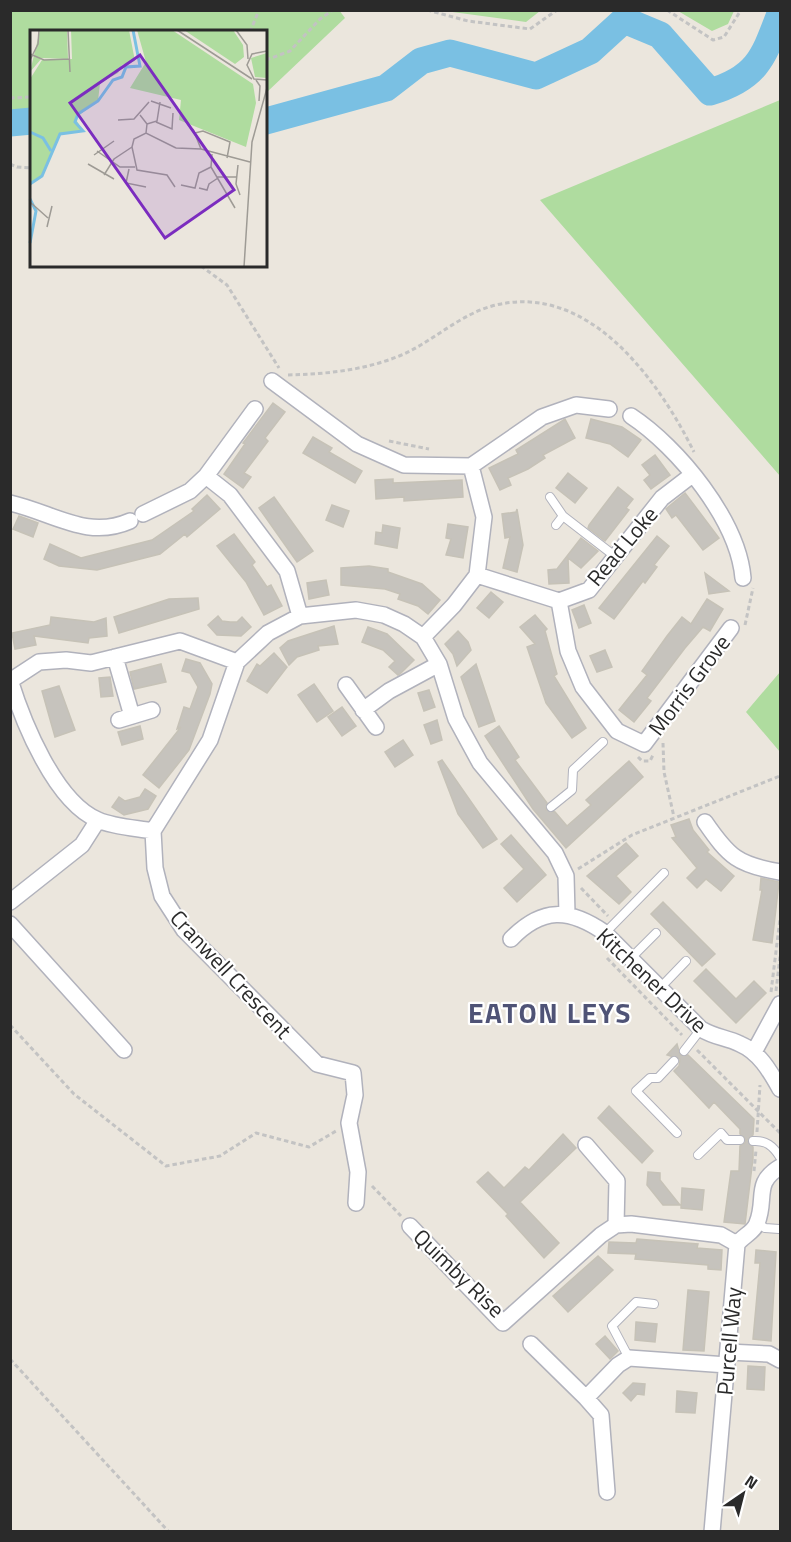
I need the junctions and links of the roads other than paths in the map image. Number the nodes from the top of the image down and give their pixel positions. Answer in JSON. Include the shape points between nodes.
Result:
{"nodes":[{"id":1,"x":272,"y":381,"type":"road end"},
{"id":2,"x":255,"y":409,"type":"dead end"},
{"id":3,"x":609,"y":409,"type":"dead end"},
{"id":4,"x":631,"y":416,"type":"dead end"},
{"id":5,"x":471,"y":465,"type":"junction"},
{"id":6,"x":692,"y":475,"type":"junction"},
{"id":7,"x":206,"y":476,"type":"junction"},
{"id":8,"x":550,"y":497,"type":"dead end"},
{"id":9,"x":10,"y":503,"type":"edge"},
{"id":10,"x":563,"y":516,"type":"junction"},
{"id":11,"x":556,"y":525,"type":"dead end"},
{"id":12,"x":616,"y":557,"type":"junction"},
{"id":13,"x":477,"y":574,"type":"junction"},
{"id":14,"x":743,"y":578,"type":"dead end"},
{"id":15,"x":560,"y":601,"type":"junction"},
{"id":16,"x":300,"y":616,"type":"junction"},
{"id":17,"x":731,"y":628,"type":"dead end"},
{"id":18,"x":423,"y":638,"type":"junction"},
{"id":19,"x":115,"y":657,"type":"junction"},
{"id":20,"x":237,"y":662,"type":"junction"},
{"id":21,"x":439,"y":664,"type":"junction"},
{"id":22,"x":11,"y":680,"type":"edge"},
{"id":23,"x":346,"y":685,"type":"dead end"},
{"id":24,"x":363,"y":710,"type":"junction"},
{"id":25,"x":152,"y":711,"type":"dead end"},
{"id":26,"x":376,"y":727,"type":"dead end"},
{"id":27,"x":603,"y":742,"type":"dead end"},
{"id":28,"x":550,"y":807,"type":"dead end"},
{"id":29,"x":98,"y":820,"type":"junction"},
{"id":30,"x":705,"y":822,"type":"dead end"},
{"id":31,"x":153,"y":831,"type":"junction"},
{"id":32,"x":780,"y":872,"type":"edge"},
{"id":33,"x":664,"y":873,"type":"dead end"},
{"id":34,"x":10,"y":902,"type":"edge"},
{"id":35,"x":567,"y":914,"type":"junction"},
{"id":36,"x":10,"y":924,"type":"edge"},
{"id":37,"x":610,"y":928,"type":"junction"},
{"id":38,"x":656,"y":933,"type":"dead end"},
{"id":39,"x":511,"y":939,"type":"dead end"},
{"id":40,"x":630,"y":959,"type":"junction"},
{"id":41,"x":686,"y":961,"type":"dead end"},
{"id":42,"x":658,"y":988,"type":"junction"},
{"id":43,"x":775,"y":1003,"type":"edge"},
{"id":44,"x":700,"y":1029,"type":"junction"},
{"id":45,"x":124,"y":1050,"type":"dead end"},
{"id":46,"x":684,"y":1051,"type":"dead end"},
{"id":47,"x":754,"y":1052,"type":"junction"},
{"id":48,"x":674,"y":1061,"type":"dead end"},
{"id":49,"x":780,"y":1089,"type":"edge"},
{"id":50,"x":677,"y":1133,"type":"dead end"},
{"id":51,"x":740,"y":1140,"type":"dead end"},
{"id":52,"x":755,"y":1140,"type":"road end"},
{"id":53,"x":586,"y":1145,"type":"dead end"},
{"id":54,"x":698,"y":1155,"type":"dead end"},
{"id":55,"x":780,"y":1157,"type":"edge"},
{"id":56,"x":780,"y":1167,"type":"edge"},
{"id":57,"x":356,"y":1203,"type":"dead end"},
{"id":58,"x":757,"y":1223,"type":"junction"},
{"id":59,"x":616,"y":1225,"type":"junction"},
{"id":60,"x":410,"y":1226,"type":"road end"},
{"id":61,"x":779,"y":1229,"type":"dead end"},
{"id":62,"x":737,"y":1244,"type":"junction"},
{"id":63,"x":654,"y":1304,"type":"dead end"},
{"id":64,"x":531,"y":1344,"type":"dead end"},
{"id":65,"x":629,"y":1358,"type":"junction"},
{"id":66,"x":728,"y":1358,"type":"junction"},
{"id":67,"x":780,"y":1360,"type":"edge"},
{"id":68,"x":586,"y":1398,"type":"junction"},
{"id":69,"x":607,"y":1492,"type":"dead end"},
{"id":70,"x":712,"y":1532,"type":"edge"}],
"edges":[{"from":1,"to":5,"type":"street","via":[[357,444],[404,465]]},
{"from":2,"to":7,"type":"street"},
{"from":3,"to":5,"type":"street","via":[[576,405],[542,417]]},
{"from":4,"to":6,"type":"street","via":[[652,429]]},
{"from":5,"to":13,"type":"street","via":[[484,517]]},
{"from":6,"to":12,"type":"street","name":"Read Loke","via":[[662,498]]},
{"from":6,"to":14,"type":"street","via":[[727,528],[742,564]]},
{"from":7,"to":9,"type":"street","via":[[190,491],[113,529],[91,529]]},
{"from":7,"to":16,"type":"street","via":[[230,495],[287,571]]},
{"from":8,"to":10,"type":"lane"},
{"from":10,"to":11,"type":"lane"},
{"from":10,"to":12,"type":"lane"},
{"from":12,"to":15,"type":"street","name":"Read Loke","via":[[589,590]]},
{"from":13,"to":15,"type":"street"},
{"from":13,"to":18,"type":"street","via":[[454,606]]},
{"from":15,"to":17,"type":"street","name":"Morris Grove","via":[[568,651],[583,687],[617,731],[644,744]]},
{"from":16,"to":18,"type":"street","via":[[356,610],[384,615]]},
{"from":16,"to":20,"type":"street","via":[[268,633]]},
{"from":18,"to":21,"type":"street"},
{"from":19,"to":20,"type":"street","via":[[180,641]]},
{"from":19,"to":22,"type":"street","via":[[91,663],[39,663]]},
{"from":19,"to":25,"type":"street","via":[[126,718]]},
{"from":20,"to":31,"type":"street","via":[[210,740]]},
{"from":21,"to":24,"type":"street"},
{"from":21,"to":35,"type":"street","via":[[456,719],[480,763],[534,820],[570,874]]},
{"from":22,"to":29,"type":"street","via":[[39,754],[73,802]]},
{"from":23,"to":24,"type":"street"},
{"from":24,"to":26,"type":"street"},
{"from":27,"to":28,"type":"lane","via":[[573,770],[572,790]]},
{"from":29,"to":31,"type":"street"},
{"from":29,"to":34,"type":"street","via":[[82,845]]},
{"from":30,"to":32,"type":"street","via":[[723,850],[751,867]]},
{"from":31,"to":57,"type":"street","name":"Cranwell Crescent","via":[[155,868],[162,896],[184,930],[317,1064],[353,1073],[355,1095],[349,1123],[358,1172]]},
{"from":33,"to":37,"type":"lane"},
{"from":35,"to":37,"type":"street","name":"Kitchener Drive"},
{"from":35,"to":39,"type":"street","via":[[543,915]]},
{"from":36,"to":45,"type":"street"},
{"from":37,"to":40,"type":"street","name":"Kitchener Drive"},
{"from":38,"to":40,"type":"lane"},
{"from":40,"to":42,"type":"street","name":"Kitchener Drive"},
{"from":41,"to":42,"type":"lane"},
{"from":42,"to":44,"type":"street","name":"Kitchener Drive"},
{"from":43,"to":47,"type":"street"},
{"from":44,"to":46,"type":"lane"},
{"from":44,"to":47,"type":"street","name":"Kitchener Drive"},
{"from":47,"to":49,"type":"street","name":"Kitchener Drive"},
{"from":48,"to":50,"type":"lane","via":[[636,1091]]},
{"from":51,"to":54,"type":"lane","via":[[727,1140],[721,1133]]},
{"from":52,"to":55,"type":"lane","via":[[774,1147]]},
{"from":53,"to":59,"type":"street","via":[[617,1181]]},
{"from":56,"to":58,"type":"street","via":[[763,1184]]},
{"from":58,"to":61,"type":"lane"},
{"from":58,"to":62,"type":"street"},
{"from":59,"to":60,"type":"street","name":"Quimby Rise","via":[[503,1323]]},
{"from":59,"to":62,"type":"street","via":[[721,1235]]},
{"from":62,"to":66,"type":"street","name":"Purcell Way"},
{"from":63,"to":65,"type":"lane","via":[[636,1302],[612,1326]]},
{"from":64,"to":68,"type":"street"},
{"from":65,"to":66,"type":"street"},
{"from":65,"to":68,"type":"street"},
{"from":66,"to":67,"type":"street","via":[[769,1354]]},
{"from":66,"to":70,"type":"street","name":"Purcell Way"},
{"from":68,"to":69,"type":"street","via":[[601,1415]]}]}
